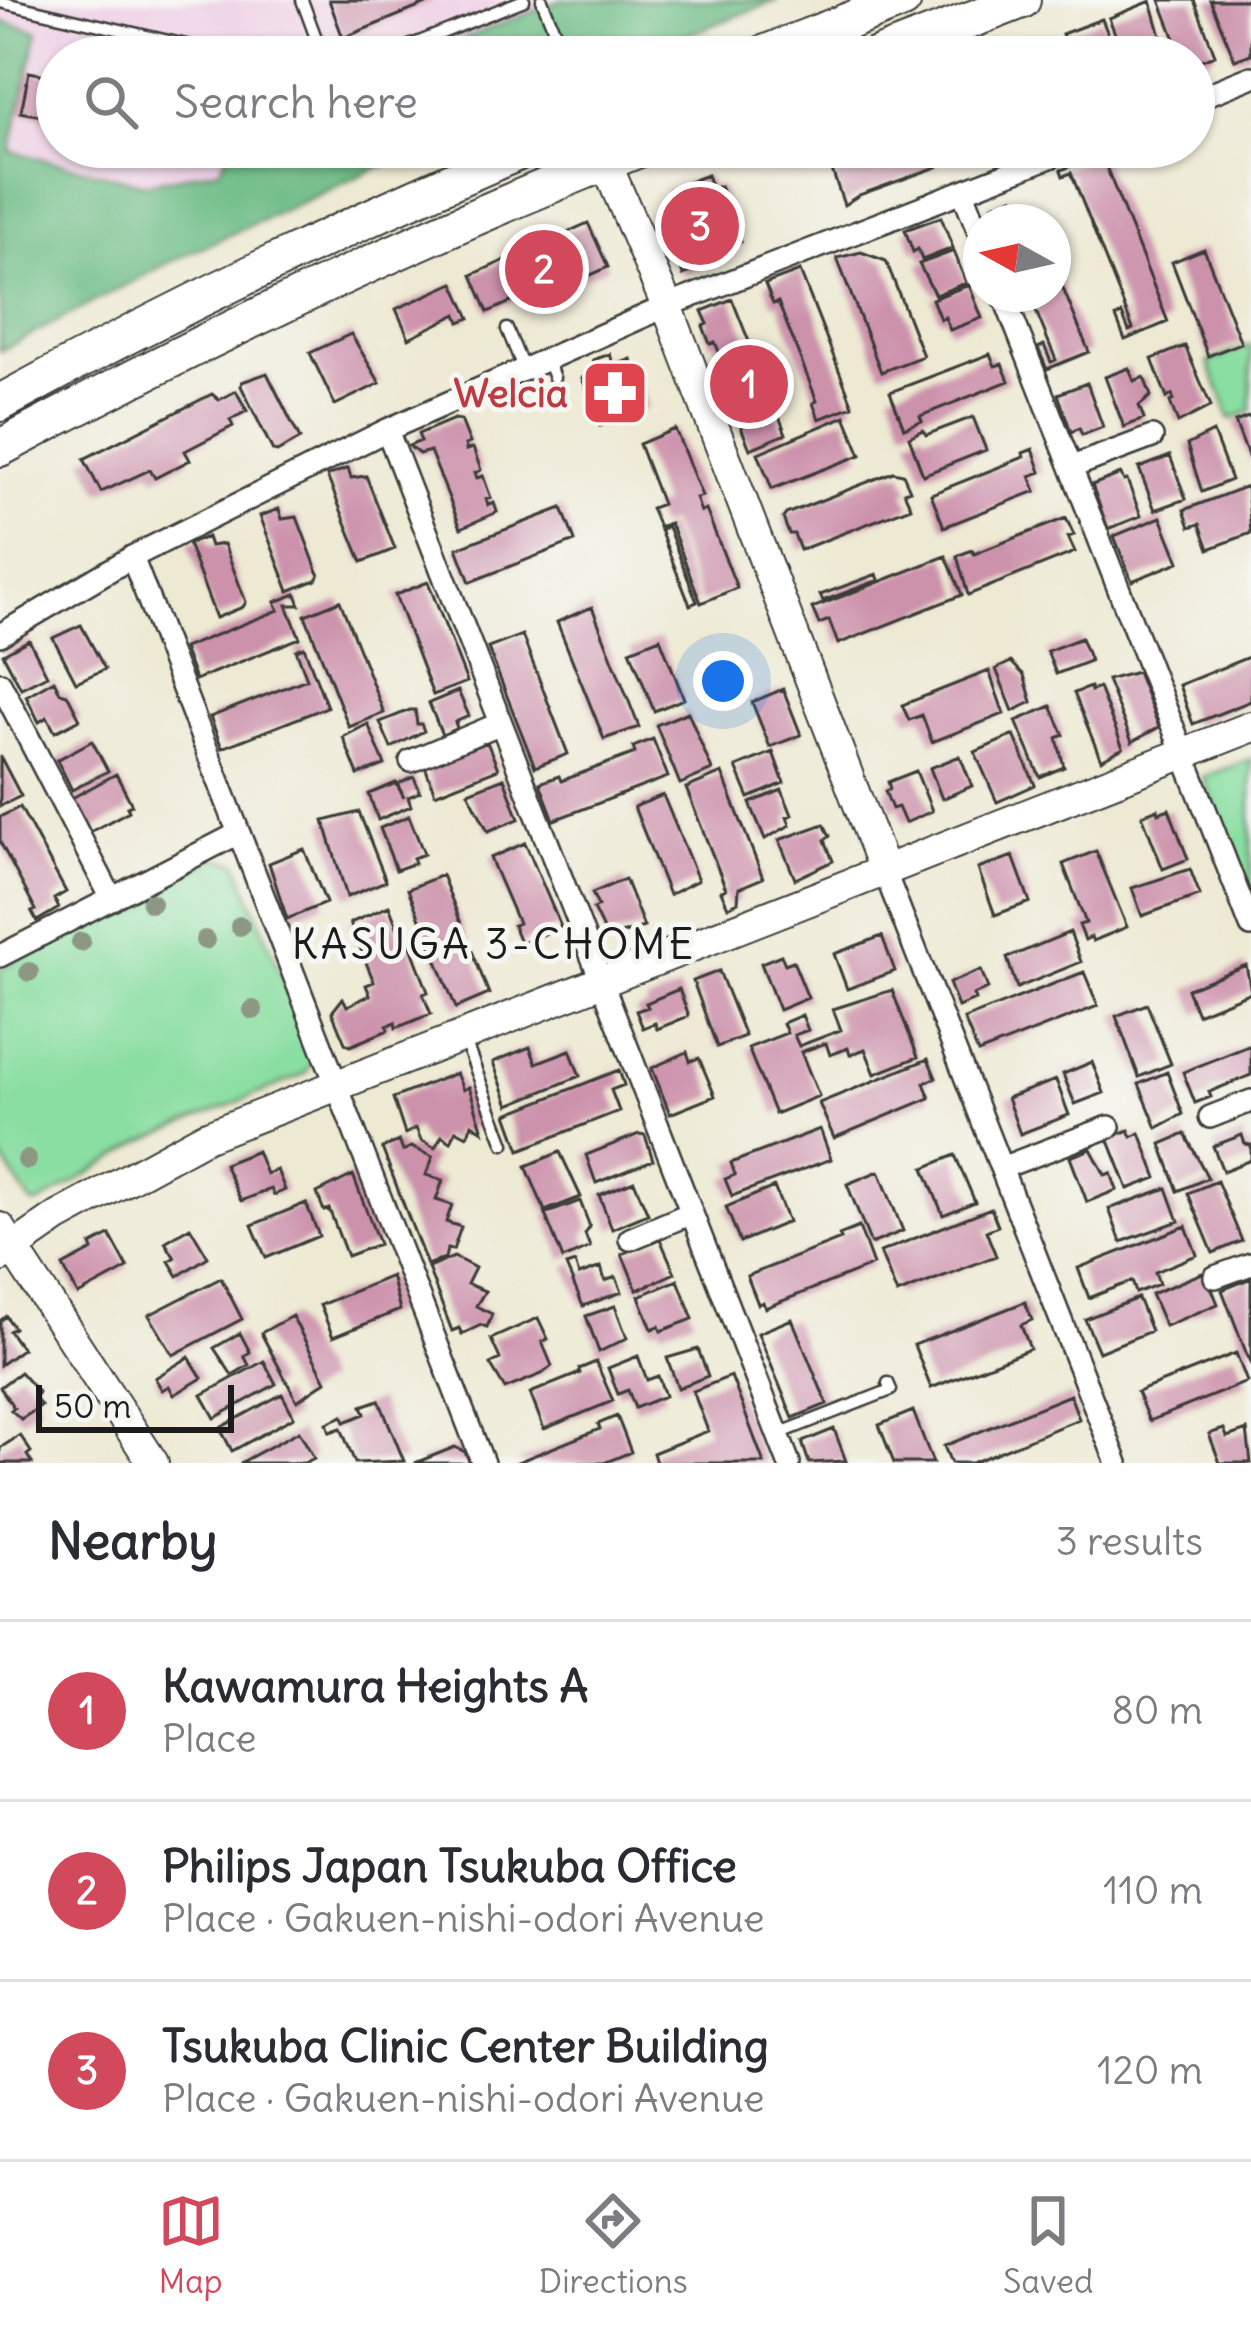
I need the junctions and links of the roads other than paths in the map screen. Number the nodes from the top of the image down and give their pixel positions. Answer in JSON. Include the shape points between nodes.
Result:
{"nodes":[{"id":1,"x":302,"y":0,"type":"edge"},
{"id":2,"x":524,"y":0,"type":"edge"},
{"id":3,"x":542,"y":0,"type":"edge"},
{"id":4,"x":903,"y":0,"type":"edge"},
{"id":5,"x":1022,"y":0,"type":"edge"},
{"id":6,"x":0,"y":2,"type":"edge"},
{"id":7,"x":147,"y":36,"type":"edge"},
{"id":8,"x":315,"y":36,"type":"edge"},
{"id":9,"x":434,"y":36,"type":"edge"},
{"id":10,"x":557,"y":36,"type":"edge"},
{"id":11,"x":810,"y":36,"type":"edge"},
{"id":12,"x":929,"y":36,"type":"edge"},
{"id":13,"x":1251,"y":77,"type":"edge"},
{"id":14,"x":1215,"y":92,"type":"edge"},
{"id":15,"x":481,"y":168,"type":"edge"},
{"id":16,"x":574,"y":168,"type":"edge"},
{"id":17,"x":608,"y":168,"type":"edge"},
{"id":18,"x":1023,"y":168,"type":"edge"},
{"id":19,"x":963,"y":192,"type":"junction"},
{"id":20,"x":968,"y":204,"type":"edge"},
{"id":21,"x":667,"y":306,"type":"junction"},
{"id":22,"x":1011,"y":312,"type":"edge"},
{"id":23,"x":507,"y":329,"type":"dead end"},
{"id":24,"x":524,"y":370,"type":"junction"},
{"id":25,"x":0,"y":404,"type":"edge"},
{"id":26,"x":388,"y":430,"type":"junction"},
{"id":27,"x":1152,"y":437,"type":"dead end"},
{"id":28,"x":0,"y":448,"type":"edge"},
{"id":29,"x":1072,"y":467,"type":"junction"},
{"id":30,"x":132,"y":557,"type":"junction"},
{"id":31,"x":0,"y":635,"type":"edge"},
{"id":32,"x":0,"y":683,"type":"edge"},
{"id":33,"x":501,"y":723,"type":"junction"},
{"id":34,"x":1251,"y":727,"type":"edge"},
{"id":35,"x":1184,"y":754,"type":"junction"},
{"id":36,"x":411,"y":761,"type":"dead end"},
{"id":37,"x":239,"y":833,"type":"junction"},
{"id":38,"x":884,"y":870,"type":"junction"},
{"id":39,"x":112,"y":898,"type":"junction"},
{"id":40,"x":1251,"y":926,"type":"edge"},
{"id":41,"x":0,"y":956,"type":"edge"},
{"id":42,"x":601,"y":982,"type":"junction"},
{"id":43,"x":462,"y":1035,"type":"junction"},
{"id":44,"x":337,"y":1084,"type":"junction"},
{"id":45,"x":1251,"y":1101,"type":"edge"},
{"id":46,"x":1210,"y":1117,"type":"dead end"},
{"id":47,"x":1108,"y":1127,"type":"dead end"},
{"id":48,"x":504,"y":1144,"type":"dead end"},
{"id":49,"x":1001,"y":1168,"type":"junction"},
{"id":50,"x":691,"y":1213,"type":"junction"},
{"id":51,"x":629,"y":1239,"type":"dead end"},
{"id":52,"x":4,"y":1244,"type":"edge"},
{"id":53,"x":1251,"y":1264,"type":"edge"},
{"id":54,"x":1215,"y":1277,"type":"dead end"},
{"id":55,"x":888,"y":1383,"type":"dead end"},
{"id":56,"x":778,"y":1434,"type":"junction"},
{"id":57,"x":153,"y":1463,"type":"edge"},
{"id":58,"x":484,"y":1463,"type":"edge"},
{"id":59,"x":789,"y":1463,"type":"edge"},
{"id":60,"x":1117,"y":1463,"type":"edge"}],
"edges":[{"from":1,"to":8,"type":"lane"},
{"from":2,"to":9,"type":"lane"},
{"from":3,"to":10,"type":"lane"},
{"from":4,"to":11,"type":"highway"},
{"from":5,"to":12,"type":"highway"},
{"from":6,"to":7,"type":"lane"},
{"from":13,"to":14,"type":"street"},
{"from":15,"to":25,"type":"highway","via":[[238,280]]},
{"from":16,"to":28,"type":"highway","via":[[230,329]]},
{"from":17,"to":21,"type":"street"},
{"from":18,"to":19,"type":"street"},
{"from":19,"to":20,"type":"street"},
{"from":19,"to":21,"type":"street"},
{"from":21,"to":24,"type":"street","via":[[551,369]]},
{"from":21,"to":38,"type":"street"},
{"from":22,"to":29,"type":"street"},
{"from":23,"to":24,"type":"lane"},
{"from":24,"to":26,"type":"street"},
{"from":26,"to":30,"type":"street"},
{"from":26,"to":33,"type":"street"},
{"from":27,"to":29,"type":"street"},
{"from":29,"to":35,"type":"street"},
{"from":30,"to":31,"type":"street"},
{"from":30,"to":37,"type":"street"},
{"from":32,"to":39,"type":"street"},
{"from":33,"to":36,"type":"street"},
{"from":33,"to":42,"type":"street"},
{"from":34,"to":35,"type":"street"},
{"from":35,"to":38,"type":"street"},
{"from":35,"to":40,"type":"street"},
{"from":37,"to":39,"type":"street"},
{"from":37,"to":44,"type":"street"},
{"from":38,"to":42,"type":"street"},
{"from":38,"to":49,"type":"street"},
{"from":39,"to":41,"type":"street"},
{"from":42,"to":43,"type":"street"},
{"from":42,"to":50,"type":"street"},
{"from":43,"to":44,"type":"street"},
{"from":43,"to":48,"type":"lane"},
{"from":44,"to":52,"type":"street","via":[[152,1163]]},
{"from":44,"to":58,"type":"street"},
{"from":45,"to":46,"type":"street"},
{"from":47,"to":49,"type":"street"},
{"from":49,"to":60,"type":"street"},
{"from":50,"to":51,"type":"street"},
{"from":50,"to":56,"type":"street"},
{"from":52,"to":57,"type":"street"},
{"from":53,"to":54,"type":"street"},
{"from":55,"to":56,"type":"lane","via":[[891,1390]]},
{"from":56,"to":59,"type":"street"}]}
